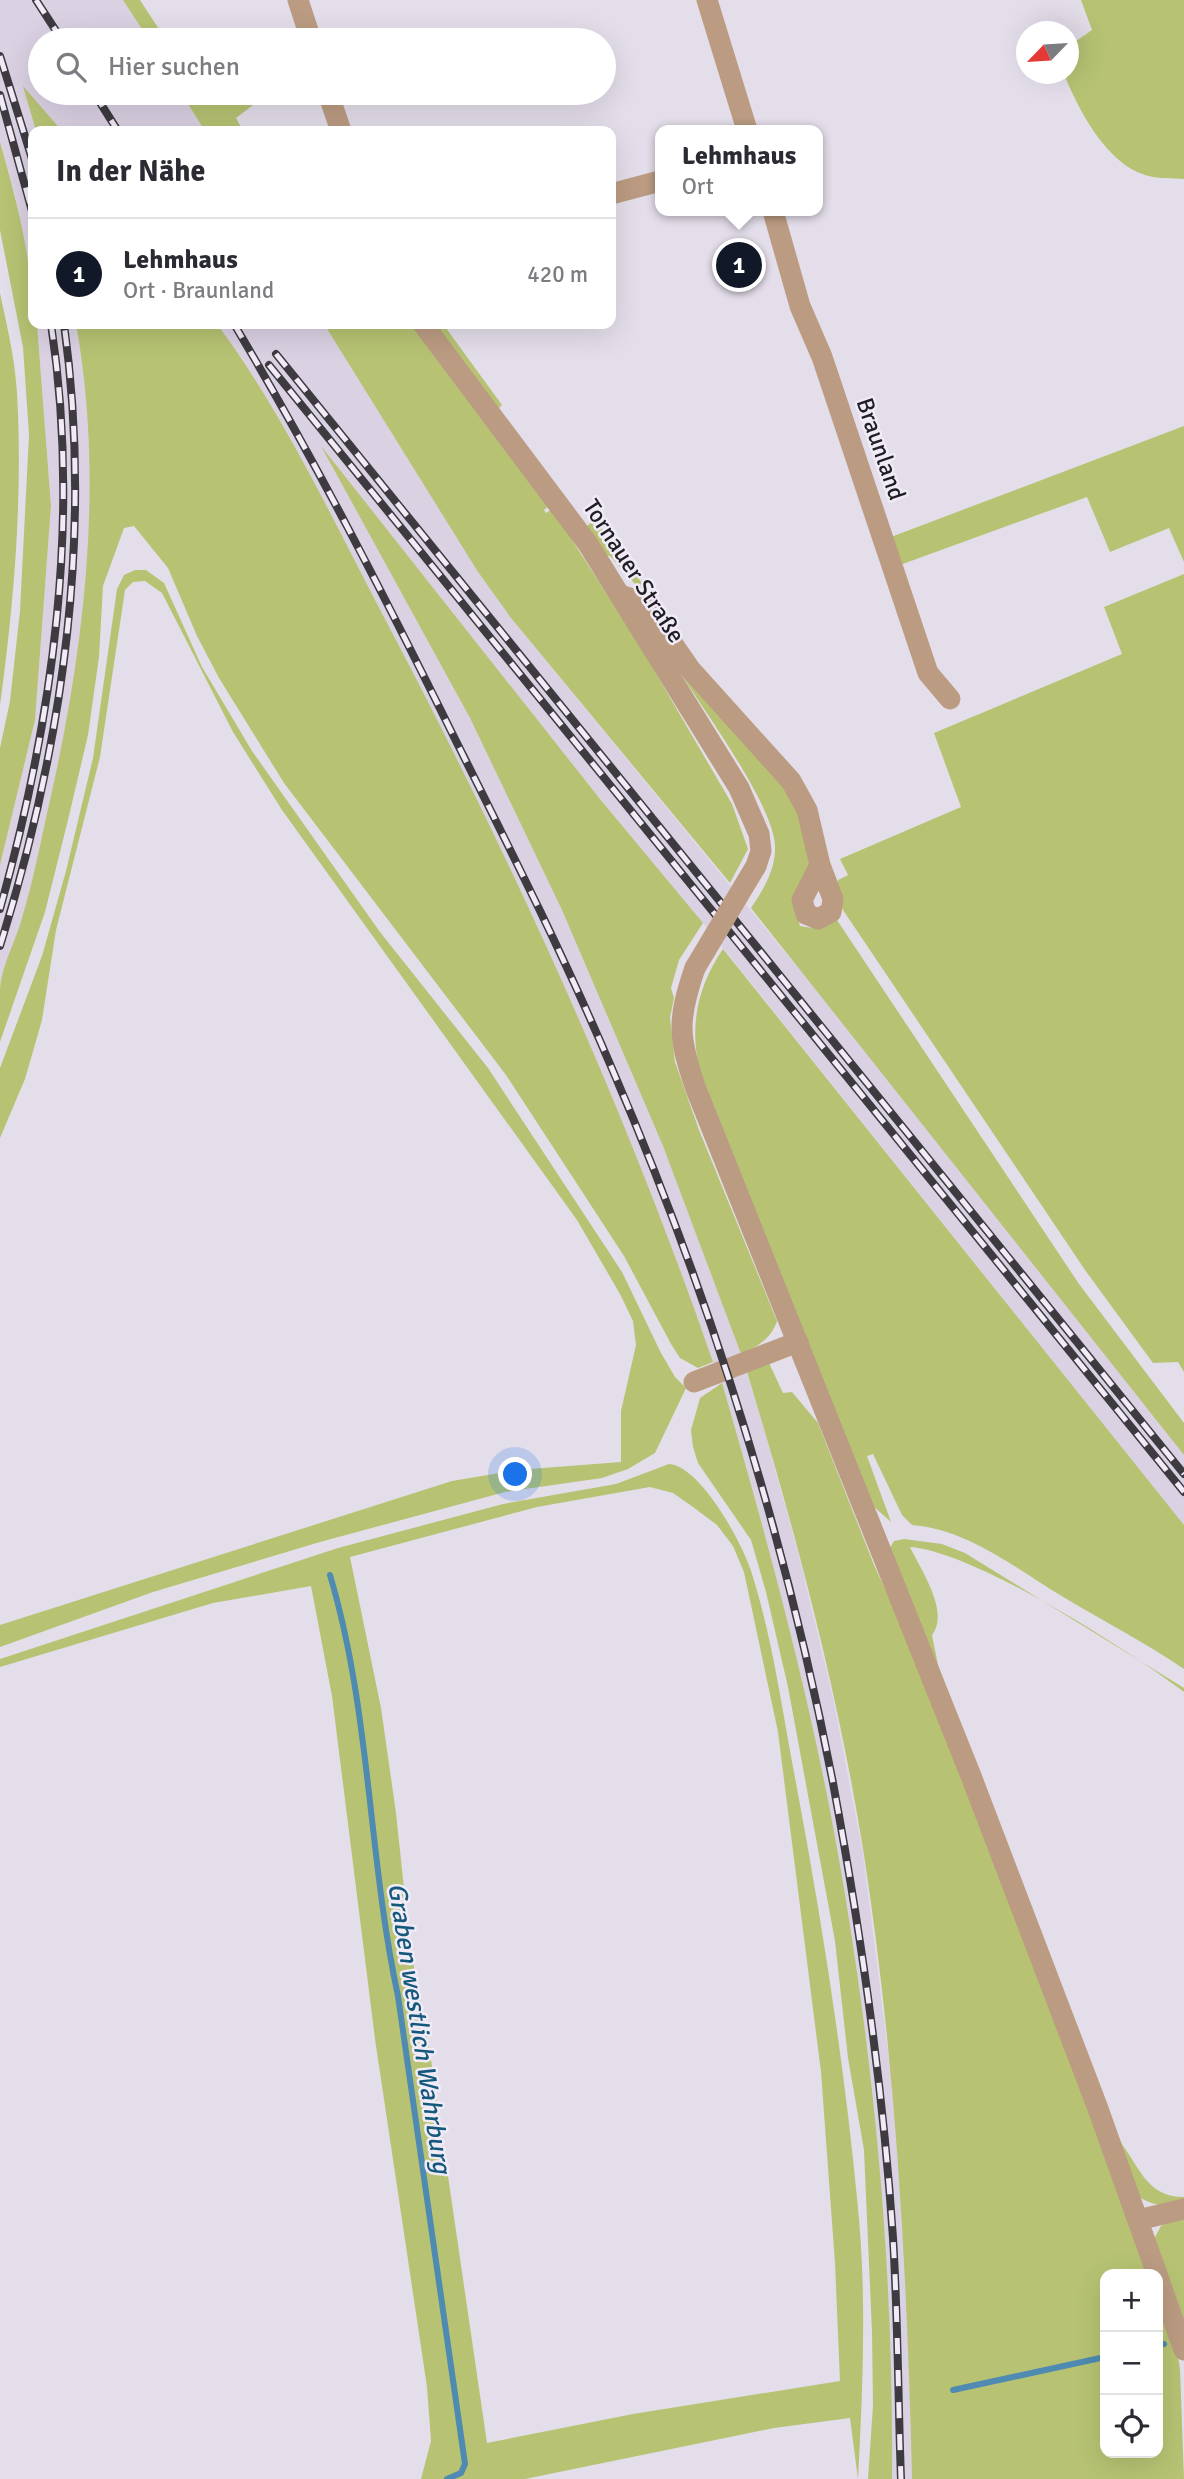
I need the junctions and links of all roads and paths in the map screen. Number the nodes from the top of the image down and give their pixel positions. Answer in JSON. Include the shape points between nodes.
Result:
{"nodes":[{"id":1,"x":298,"y":0,"type":"edge"},
{"id":2,"x":707,"y":0,"type":"edge"},
{"id":3,"x":307,"y":28,"type":"edge"},
{"id":4,"x":332,"y":105,"type":"edge"},
{"id":5,"x":745,"y":125,"type":"edge"},
{"id":6,"x":339,"y":126,"type":"edge"},
{"id":7,"x":655,"y":182,"type":"edge"},
{"id":8,"x":616,"y":193,"type":"edge"},
{"id":9,"x":774,"y":216,"type":"edge"},
{"id":10,"x":427,"y":329,"type":"edge"},
{"id":11,"x":620,"y":595,"type":"junction"},
{"id":12,"x":950,"y":699,"type":"dead end"},
{"id":13,"x":820,"y":865,"type":"dead end"},
{"id":14,"x":797,"y":1342,"type":"junction"},
{"id":15,"x":694,"y":1382,"type":"dead end"},
{"id":16,"x":1184,"y":2210,"type":"edge"},
{"id":17,"x":1138,"y":2220,"type":"junction"},
{"id":18,"x":1184,"y":2350,"type":"edge"}],
"edges":[{"from":1,"to":3,"type":"street"},
{"from":2,"to":5,"type":"street"},
{"from":4,"to":6,"type":"street"},
{"from":7,"to":8,"type":"street"},
{"from":9,"to":12,"type":"street","name":"Braunland","via":[[800,306],[822,357],[928,673]]},
{"from":10,"to":11,"type":"street","name":"Tornauer Straße","via":[[532,467]]},
{"from":11,"to":13,"type":"street","via":[[650,611],[690,669],[791,781],[807,810]]},
{"from":11,"to":14,"type":"street","name":"Tornauer Straße","bridge":true,"via":[[748,802],[760,834],[756,866],[695,968],[682,1006],[681,1038]]},
{"from":14,"to":15,"type":"street"},
{"from":14,"to":17,"type":"street","via":[[971,1776]]},
{"from":16,"to":17,"type":"street"},
{"from":17,"to":18,"type":"street"}]}
